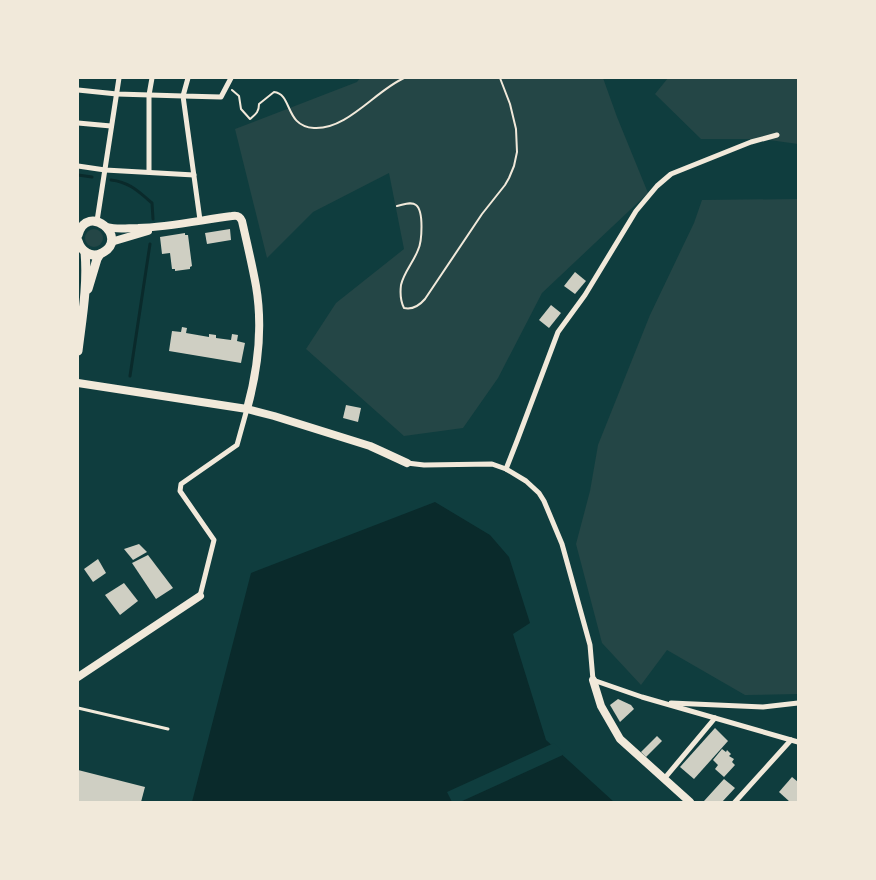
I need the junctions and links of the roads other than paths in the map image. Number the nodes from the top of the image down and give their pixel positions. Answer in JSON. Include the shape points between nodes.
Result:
{"nodes":[{"id":1,"x":119,"y":78,"type":"edge"},
{"id":2,"x":152,"y":78,"type":"edge"},
{"id":3,"x":188,"y":78,"type":"edge"},
{"id":4,"x":231,"y":78,"type":"edge"},
{"id":5,"x":78,"y":90,"type":"edge"},
{"id":6,"x":117,"y":94,"type":"junction"},
{"id":7,"x":149,"y":95,"type":"junction"},
{"id":8,"x":183,"y":96,"type":"junction"},
{"id":9,"x":78,"y":123,"type":"edge"},
{"id":10,"x":111,"y":126,"type":"junction"},
{"id":11,"x":777,"y":135,"type":"dead end"},
{"id":12,"x":78,"y":166,"type":"edge"},
{"id":13,"x":105,"y":170,"type":"junction"},
{"id":14,"x":149,"y":172,"type":"junction"},
{"id":15,"x":194,"y":176,"type":"junction"},
{"id":16,"x":200,"y":220,"type":"junction"},
{"id":17,"x":97,"y":221,"type":"junction"},
{"id":18,"x":107,"y":227,"type":"junction"},
{"id":19,"x":160,"y":227,"type":"junction"},
{"id":20,"x":79,"y":229,"type":"edge"},
{"id":21,"x":78,"y":240,"type":"edge"},
{"id":22,"x":111,"y":242,"type":"junction"},
{"id":23,"x":85,"y":252,"type":"junction"},
{"id":24,"x":100,"y":254,"type":"junction"},
{"id":25,"x":85,"y":301,"type":"junction"},
{"id":26,"x":78,"y":351,"type":"edge"},
{"id":27,"x":78,"y":383,"type":"edge"},
{"id":28,"x":247,"y":409,"type":"junction"},
{"id":29,"x":407,"y":464,"type":"joint"},
{"id":30,"x":506,"y":469,"type":"junction"},
{"id":31,"x":200,"y":596,"type":"joint"},
{"id":32,"x":78,"y":677,"type":"edge"},
{"id":33,"x":593,"y":680,"type":"junction"},
{"id":34,"x":663,"y":703,"type":"junction"},
{"id":35,"x":798,"y":703,"type":"edge"},
{"id":36,"x":78,"y":708,"type":"edge"},
{"id":37,"x":715,"y":718,"type":"junction"},
{"id":38,"x":168,"y":730,"type":"dead end"},
{"id":39,"x":791,"y":740,"type":"junction"},
{"id":40,"x":798,"y":742,"type":"edge"},
{"id":41,"x":664,"y":779,"type":"junction"},
{"id":42,"x":690,"y":802,"type":"edge"},
{"id":43,"x":735,"y":802,"type":"edge"}],
"edges":[{"from":1,"to":6,"type":"street"},
{"from":2,"to":7,"type":"street"},
{"from":3,"to":8,"type":"street"},
{"from":4,"to":8,"type":"street","via":[[221,97]]},
{"from":5,"to":6,"type":"street"},
{"from":6,"to":7,"type":"street"},
{"from":6,"to":10,"type":"street"},
{"from":7,"to":8,"type":"street"},
{"from":7,"to":14,"type":"street"},
{"from":8,"to":15,"type":"street"},
{"from":9,"to":10,"type":"street"},
{"from":10,"to":13,"type":"street"},
{"from":11,"to":30,"type":"street","via":[[671,174],[636,211],[585,295],[558,332]]},
{"from":12,"to":13,"type":"street"},
{"from":13,"to":14,"type":"street"},
{"from":13,"to":17,"type":"street"},
{"from":14,"to":15,"type":"street"},
{"from":15,"to":16,"type":"street"},
{"from":16,"to":19,"type":"street"},
{"from":16,"to":28,"type":"street","via":[[236,215],[242,221],[258,306],[257,367]]},
{"from":17,"to":18,"type":"main road"},
{"from":17,"to":20,"type":"main road"},
{"from":18,"to":19,"type":"street"},
{"from":18,"to":22,"type":"main road"},
{"from":19,"to":22,"type":"street"},
{"from":21,"to":23,"type":"main road"},
{"from":22,"to":24,"type":"main road"},
{"from":23,"to":24,"type":"main road"},
{"from":23,"to":25,"type":"main road"},
{"from":24,"to":25,"type":"main road"},
{"from":25,"to":26,"type":"main road"},
{"from":27,"to":28,"type":"street"},
{"from":28,"to":29,"type":"street","via":[[370,446]]},
{"from":28,"to":31,"type":"street","via":[[237,445],[181,484],[180,491],[214,540]]},
{"from":29,"to":30,"type":"street","via":[[492,464]]},
{"from":30,"to":33,"type":"street","via":[[539,493],[562,544],[590,645]]},
{"from":31,"to":32,"type":"street"},
{"from":33,"to":34,"type":"street"},
{"from":33,"to":41,"type":"street","via":[[601,706],[620,739]]},
{"from":34,"to":35,"type":"street","via":[[763,707]]},
{"from":34,"to":37,"type":"street"},
{"from":36,"to":38,"type":"lane"},
{"from":37,"to":39,"type":"street"},
{"from":37,"to":41,"type":"street"},
{"from":39,"to":40,"type":"street"},
{"from":39,"to":43,"type":"street"},
{"from":41,"to":42,"type":"street"}]}
